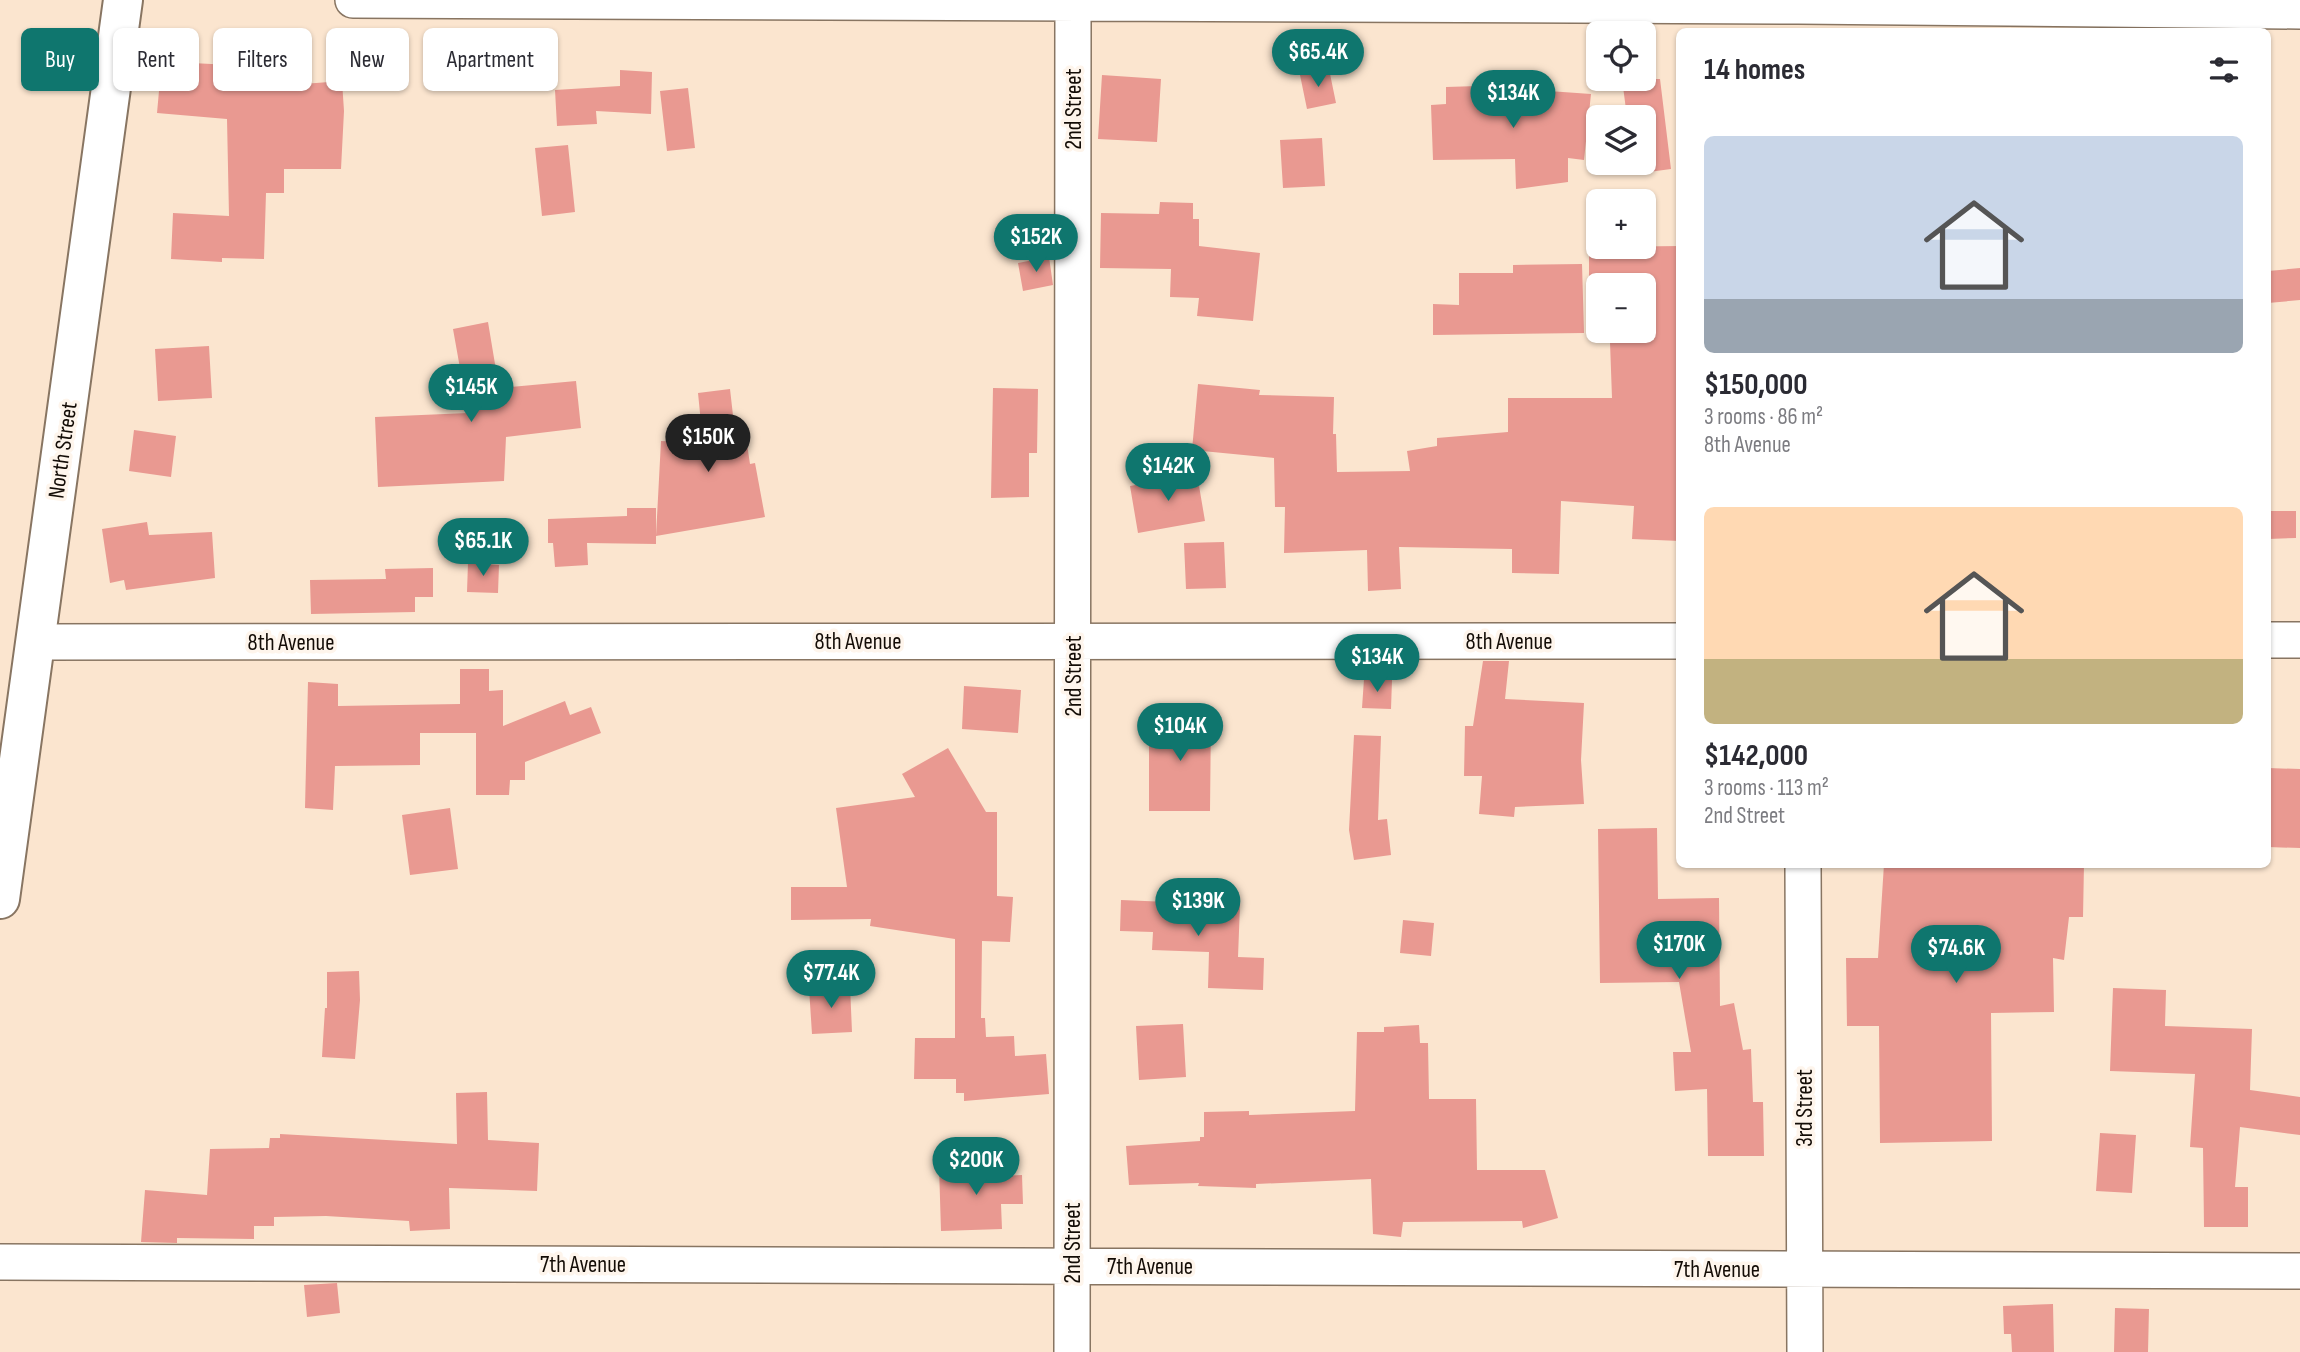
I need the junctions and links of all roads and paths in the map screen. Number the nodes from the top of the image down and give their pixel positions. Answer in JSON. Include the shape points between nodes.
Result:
{"nodes":[{"id":1,"x":123,"y":0,"type":"edge"},
{"id":2,"x":353,"y":0,"type":"edge"},
{"id":3,"x":1073,"y":1,"type":"edge"},
{"id":4,"x":2300,"y":11,"type":"edge"},
{"id":5,"x":1798,"y":13,"type":"edge"},
{"id":6,"x":2271,"y":640,"type":"edge"},
{"id":7,"x":2300,"y":640,"type":"edge"},
{"id":8,"x":1073,"y":641,"type":"junction"},
{"id":9,"x":1676,"y":641,"type":"edge"},
{"id":10,"x":35,"y":642,"type":"junction"},
{"id":11,"x":1803,"y":868,"type":"edge"},
{"id":12,"x":0,"y":899,"type":"edge"},
{"id":13,"x":0,"y":1262,"type":"edge"},
{"id":14,"x":1072,"y":1266,"type":"junction"},
{"id":15,"x":1805,"y":1269,"type":"junction"},
{"id":16,"x":2300,"y":1271,"type":"edge"},
{"id":17,"x":1072,"y":1352,"type":"edge"},
{"id":18,"x":1805,"y":1352,"type":"edge"}],
"edges":[{"from":1,"to":10,"type":"street","name":"North Street"},
{"from":2,"to":3,"type":"street"},
{"from":3,"to":5,"type":"street"},
{"from":3,"to":8,"type":"street","name":"2nd Street"},
{"from":4,"to":5,"type":"street"},
{"from":6,"to":7,"type":"street"},
{"from":8,"to":9,"type":"street","name":"8th Avenue"},
{"from":8,"to":10,"type":"street","name":"8th Avenue"},
{"from":8,"to":14,"type":"street","name":"2nd Street"},
{"from":10,"to":12,"type":"street","name":"North Street"},
{"from":11,"to":15,"type":"street","name":"3rd Street"},
{"from":13,"to":14,"type":"street","name":"7th Avenue"},
{"from":14,"to":15,"type":"street","name":"7th Avenue"},
{"from":14,"to":17,"type":"street","name":"2nd Street"},
{"from":15,"to":16,"type":"street","name":"7th Avenue"},
{"from":15,"to":18,"type":"street","name":"3rd Street"}]}
